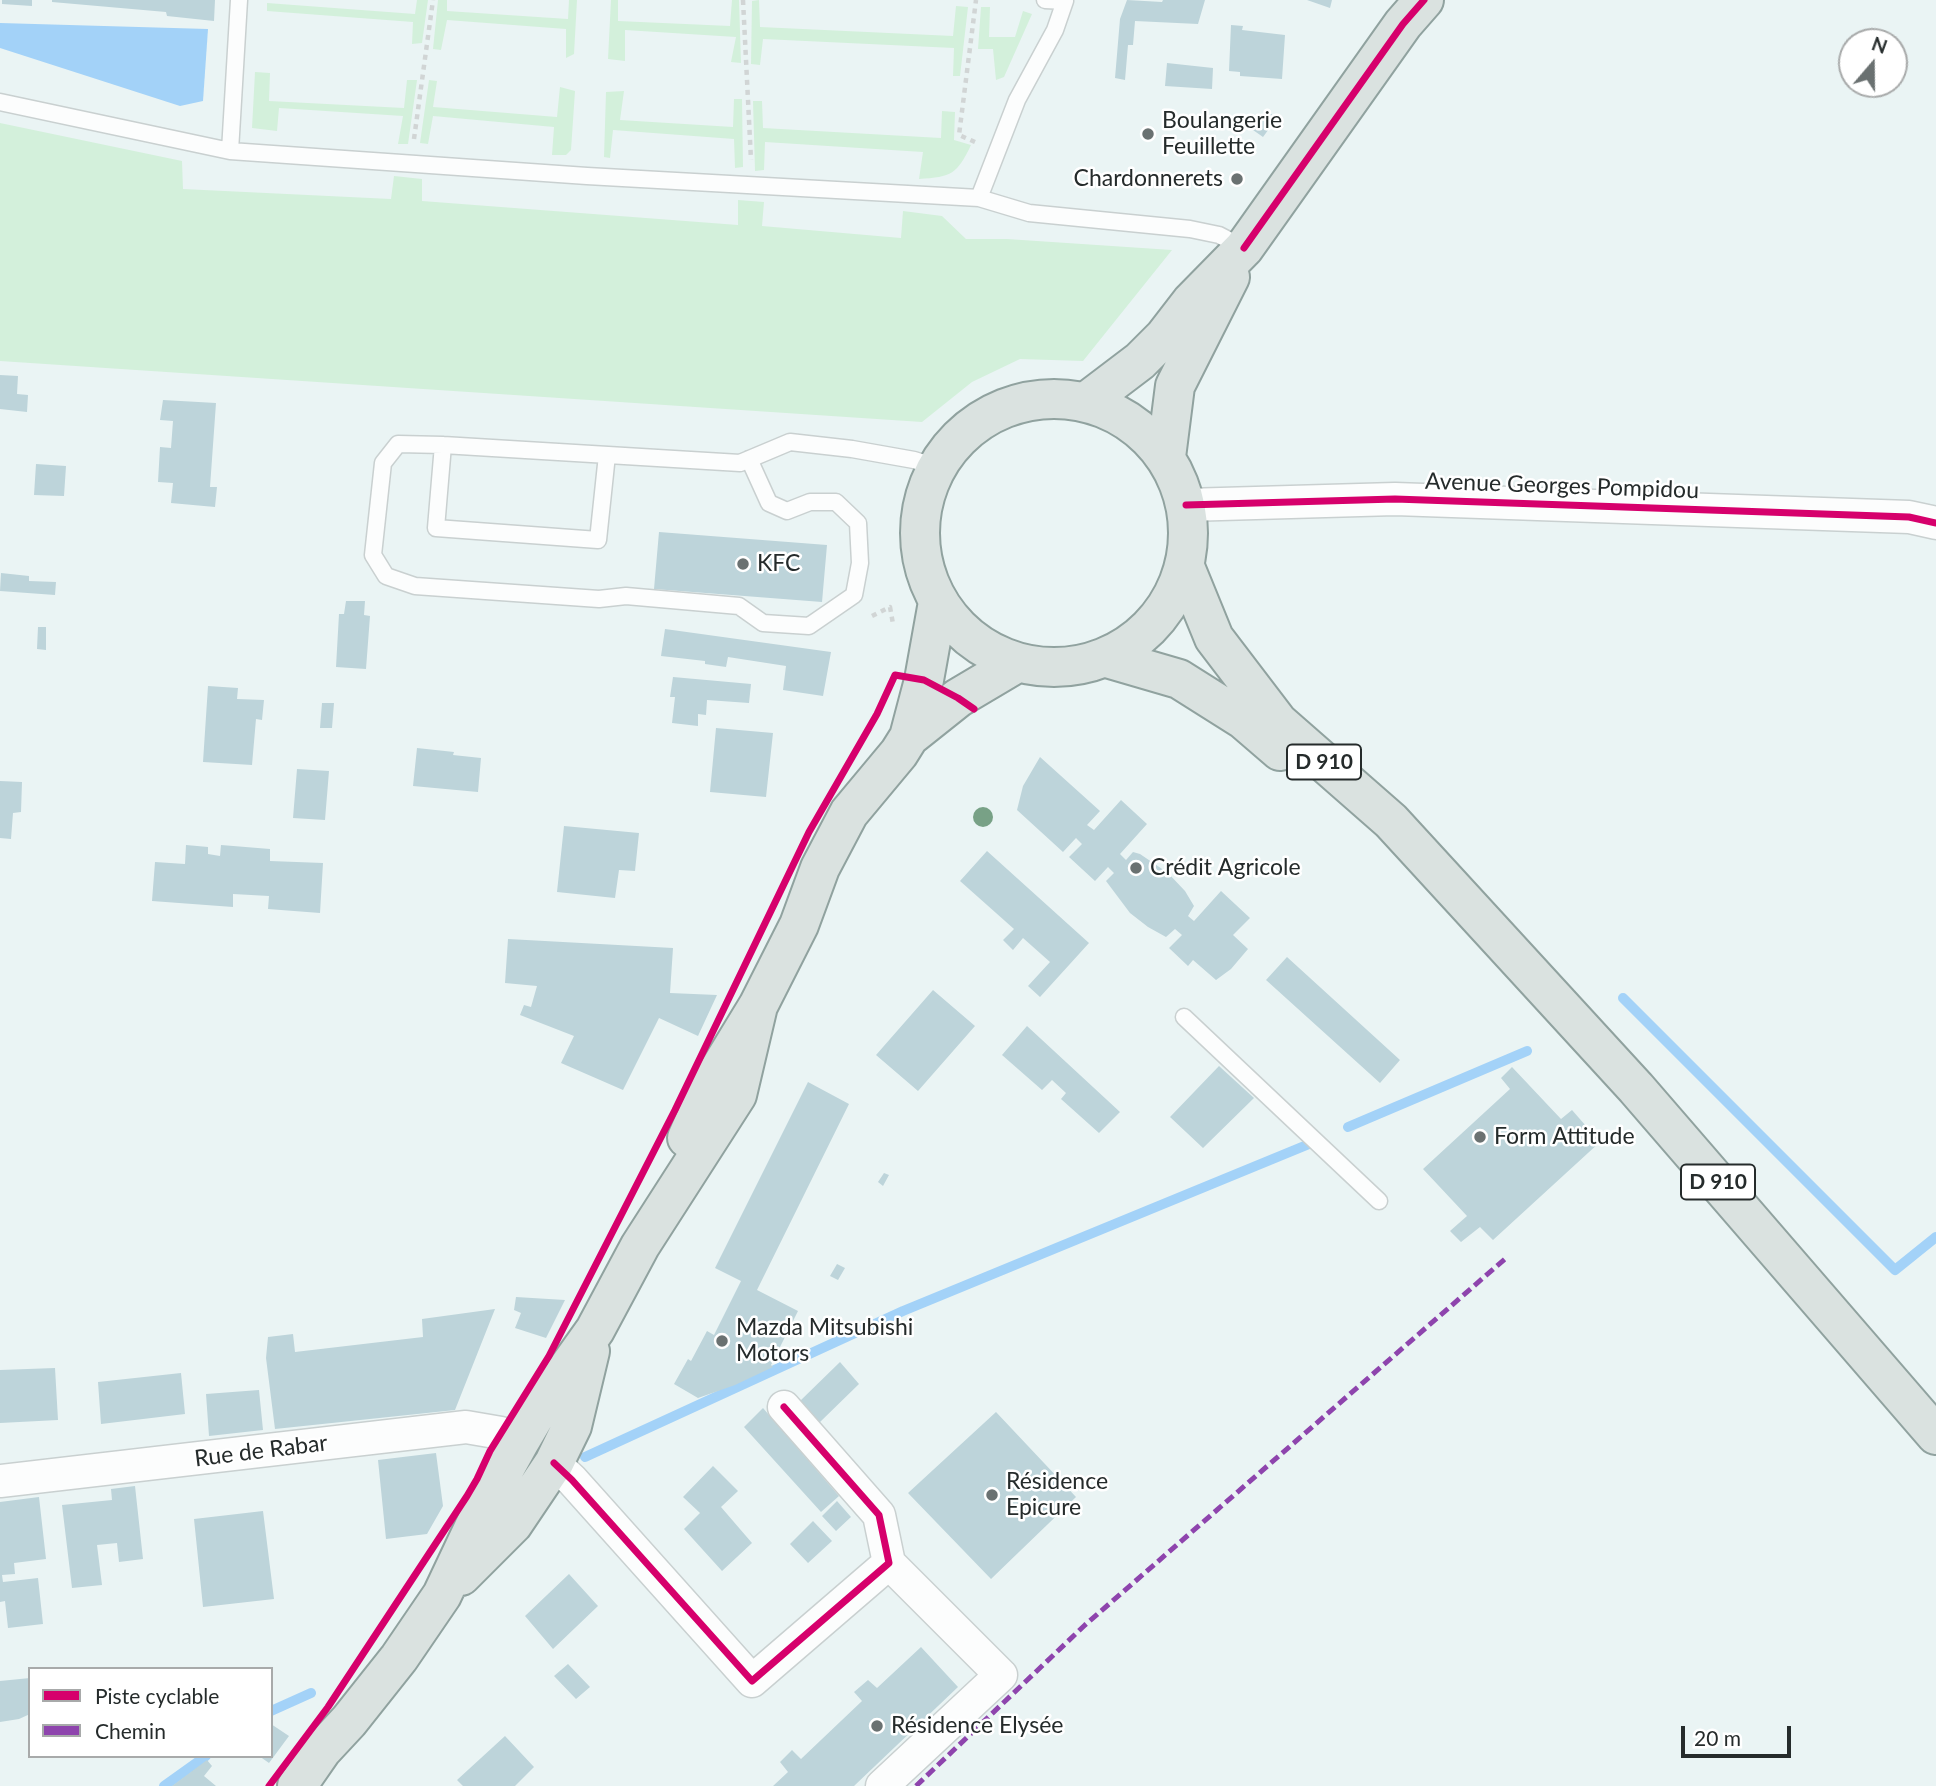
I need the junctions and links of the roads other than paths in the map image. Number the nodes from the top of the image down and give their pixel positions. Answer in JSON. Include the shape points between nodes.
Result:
{"nodes":[{"id":1,"x":239,"y":0,"type":"edge"},
{"id":2,"x":1045,"y":0,"type":"edge"},
{"id":3,"x":1424,"y":0,"type":"edge"},
{"id":4,"x":0,"y":102,"type":"edge"},
{"id":5,"x":230,"y":151,"type":"junction"},
{"id":6,"x":979,"y":198,"type":"junction"},
{"id":7,"x":1244,"y":248,"type":"junction"},
{"id":8,"x":1086,"y":402,"type":"junction"},
{"id":9,"x":443,"y":445,"type":"junction"},
{"id":10,"x":607,"y":455,"type":"junction"},
{"id":11,"x":1166,"y":457,"type":"junction"},
{"id":12,"x":749,"y":459,"type":"junction"},
{"id":13,"x":937,"y":467,"type":"junction"},
{"id":14,"x":1186,"y":505,"type":"junction"},
{"id":15,"x":1936,"y":523,"type":"edge"},
{"id":16,"x":1185,"y":567,"type":"junction"},
{"id":17,"x":938,"y":602,"type":"junction"},
{"id":18,"x":1107,"y":657,"type":"junction"},
{"id":19,"x":1017,"y":663,"type":"junction"},
{"id":20,"x":904,"y":745,"type":"junction"},
{"id":21,"x":1494,"y":934,"type":"junction"},
{"id":22,"x":1184,"y":1017,"type":"dead end"},
{"id":23,"x":1379,"y":1201,"type":"dead end"},
{"id":24,"x":784,"y":1407,"type":"dead end"},
{"id":25,"x":1936,"y":1435,"type":"edge"},
{"id":26,"x":528,"y":1466,"type":"junction"},
{"id":27,"x":0,"y":1481,"type":"edge"},
{"id":28,"x":889,"y":1563,"type":"junction"},
{"id":29,"x":349,"y":1721,"type":"junction"},
{"id":30,"x":297,"y":1786,"type":"edge"},
{"id":31,"x":320,"y":1786,"type":"edge"},
{"id":32,"x":882,"y":1786,"type":"edge"}],
"edges":[{"from":1,"to":5,"type":"lane"},
{"from":2,"to":6,"type":"lane","via":[[1065,1],[1055,30],[1017,100]]},
{"from":3,"to":7,"type":"main road"},
{"from":4,"to":5,"type":"lane"},
{"from":5,"to":6,"type":"lane"},
{"from":6,"to":7,"type":"lane","via":[[1029,213],[1190,229],[1219,235]]},
{"from":7,"to":8,"type":"main road","via":[[1148,353]]},
{"from":7,"to":11,"type":"main road","via":[[1175,386]]},
{"from":8,"to":11,"type":"main road","via":[[1117,414],[1144,432]]},
{"from":8,"to":13,"type":"main road","via":[[1049,398],[1013,404],[979,421],[951,445]]},
{"from":9,"to":10,"type":"lane"},
{"from":9,"to":10,"type":"lane","via":[[436,528],[598,540]]},
{"from":9,"to":12,"type":"lane","via":[[398,444],[383,463],[373,555],[386,576],[415,586],[739,606],[763,623],[809,626],[854,595],[860,563],[858,523],[836,502],[810,502],[787,511],[769,503]]},
{"from":10,"to":12,"type":"lane","via":[[740,463]]},
{"from":11,"to":14,"type":"main road"},
{"from":12,"to":13,"type":"lane","via":[[790,442]]},
{"from":13,"to":17,"type":"main road","via":[[921,508],[919,540],[925,572]]},
{"from":14,"to":15,"type":"street","name":"Avenue Georges Pompidou","via":[[1395,499],[1909,517]]},
{"from":14,"to":16,"type":"main road","via":[[1189,537]]},
{"from":16,"to":18,"type":"main road","via":[[1174,596],[1156,622],[1133,643]]},
{"from":16,"to":21,"type":"main road","number":"D 910","via":[[1214,638],[1278,722],[1391,821]]},
{"from":17,"to":19,"type":"main road","via":[[959,629],[986,649]]},
{"from":17,"to":20,"type":"main road","via":[[924,680]]},
{"from":18,"to":19,"type":"main road","via":[[1047,668]]},
{"from":18,"to":21,"type":"main road","number":"D 910","via":[[1179,679],[1244,720]]},
{"from":19,"to":20,"type":"main road","via":[[958,698]]},
{"from":20,"to":26,"type":"main road","via":[[846,869],[799,925],[758,1006],[737,1095],[640,1246]]},
{"from":21,"to":25,"type":"main road","number":"D 910","via":[[1636,1088]]},
{"from":22,"to":23,"type":"lane"},
{"from":24,"to":28,"type":"street","via":[[879,1515]]},
{"from":26,"to":27,"type":"street","name":"Rue de Rabar","via":[[501,1433],[466,1427]]},
{"from":26,"to":28,"type":"street","via":[[581,1490],[752,1681]]},
{"from":26,"to":29,"type":"main road","via":[[513,1524],[442,1595]]},
{"from":28,"to":32,"type":"street","via":[[1001,1675]]},
{"from":29,"to":30,"type":"main road"},
{"from":29,"to":31,"type":"main road","via":[[337,1760]]}]}
